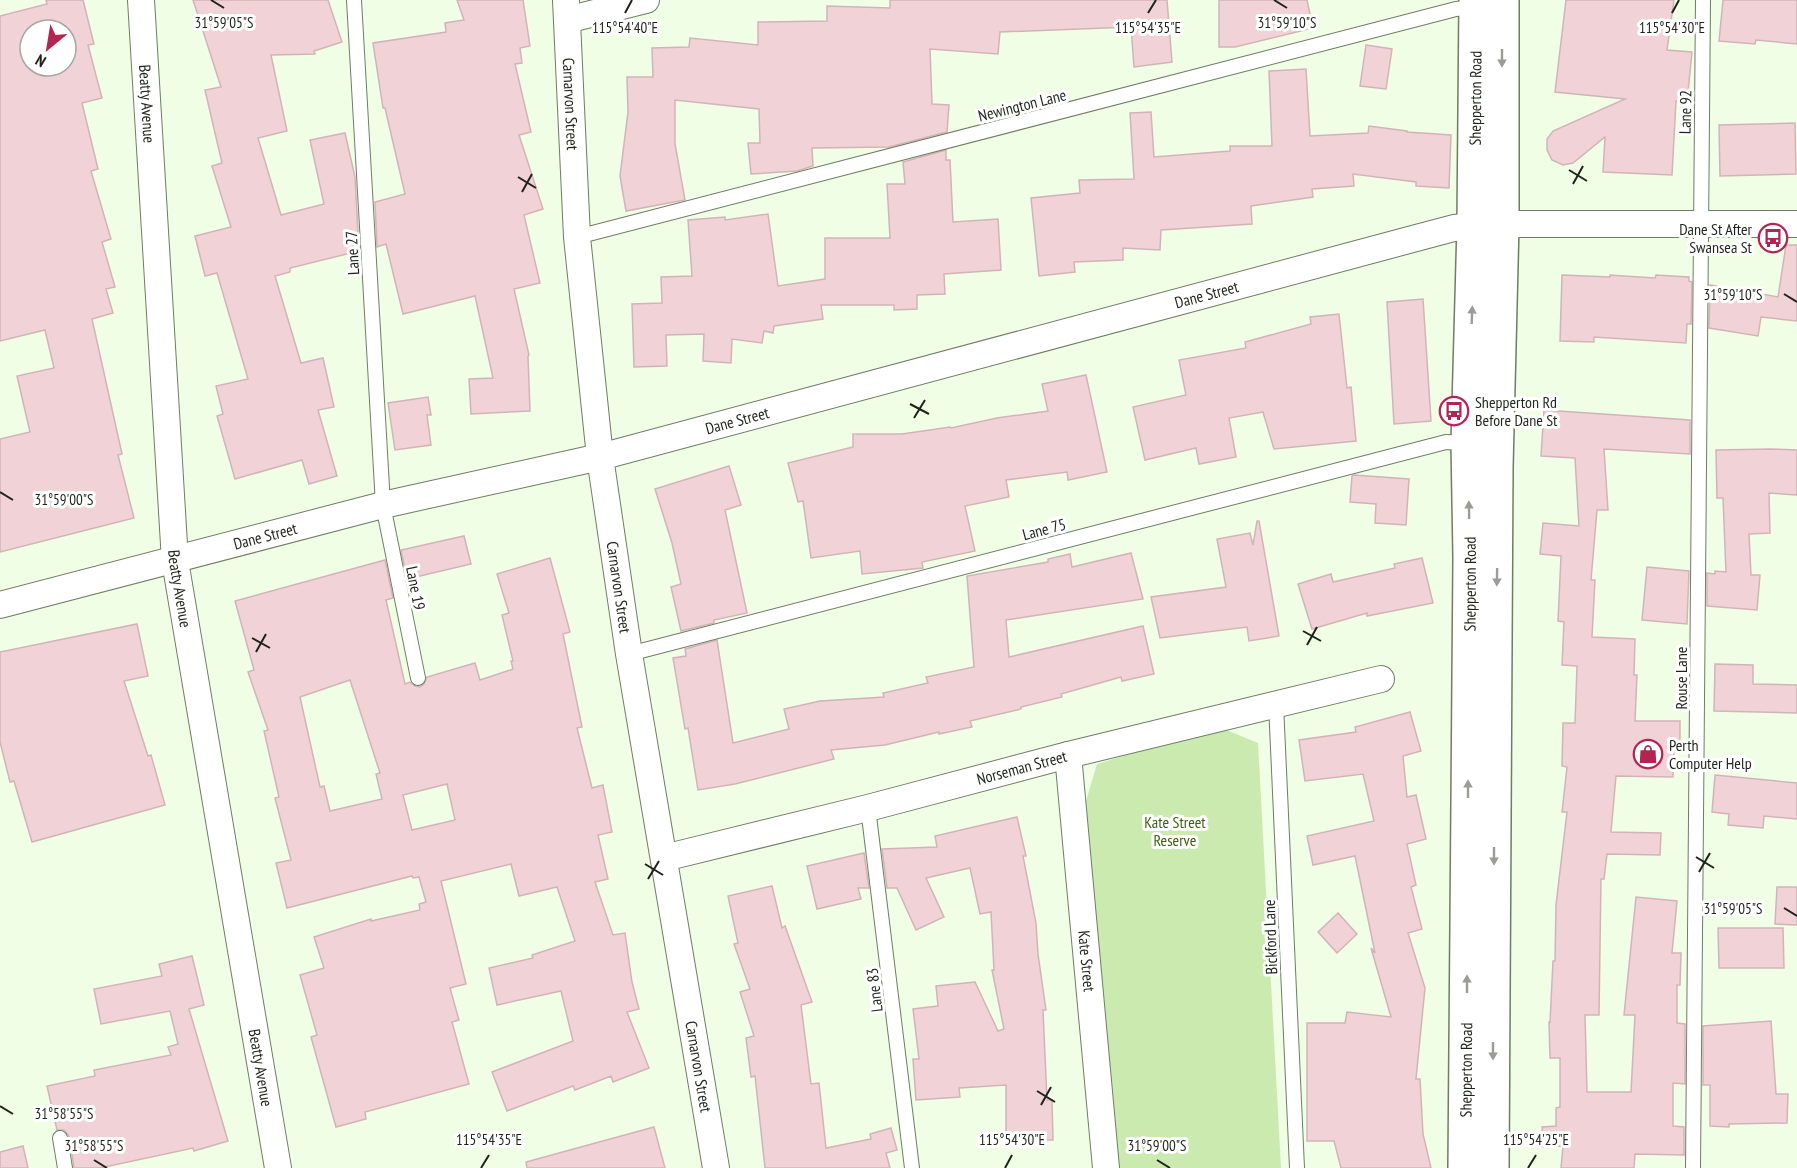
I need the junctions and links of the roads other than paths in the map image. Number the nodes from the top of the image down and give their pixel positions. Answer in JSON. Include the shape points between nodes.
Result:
{"nodes":[{"id":1,"x":141,"y":0,"type":"edge"},
{"id":2,"x":354,"y":0,"type":"edge"},
{"id":3,"x":646,"y":0,"type":"edge"},
{"id":4,"x":1703,"y":0,"type":"edge"},
{"id":5,"x":1485,"y":2,"type":"edge"},
{"id":6,"x":566,"y":10,"type":"edge"},
{"id":7,"x":1701,"y":224,"type":"junction"},
{"id":8,"x":1797,"y":224,"type":"edge"},
{"id":9,"x":1488,"y":225,"type":"junction"},
{"id":10,"x":577,"y":237,"type":"junction"},
{"id":11,"x":1468,"y":443,"type":"junction"},
{"id":12,"x":600,"y":457,"type":"junction"},
{"id":13,"x":383,"y":505,"type":"junction"},
{"id":14,"x":175,"y":561,"type":"junction"},
{"id":15,"x":0,"y":605,"type":"edge"},
{"id":16,"x":629,"y":654,"type":"junction"},
{"id":17,"x":417,"y":678,"type":"dead end"},
{"id":18,"x":1382,"y":679,"type":"dead end"},
{"id":19,"x":1276,"y":704,"type":"junction"},
{"id":20,"x":1068,"y":755,"type":"junction"},
{"id":21,"x":868,"y":808,"type":"junction"},
{"id":22,"x":664,"y":858,"type":"junction"},
{"id":23,"x":60,"y":1138,"type":"dead end"},
{"id":24,"x":64,"y":1168,"type":"edge"},
{"id":25,"x":278,"y":1168,"type":"edge"},
{"id":26,"x":716,"y":1168,"type":"edge"},
{"id":27,"x":912,"y":1168,"type":"edge"},
{"id":28,"x":1106,"y":1168,"type":"edge"},
{"id":29,"x":1297,"y":1168,"type":"edge"},
{"id":30,"x":1465,"y":1168,"type":"edge"},
{"id":31,"x":1492,"y":1168,"type":"edge"},
{"id":32,"x":1693,"y":1168,"type":"edge"}],
"edges":[{"from":1,"to":14,"type":"street","name":"Beatty Avenue"},
{"from":2,"to":13,"type":"lane","name":"Lane 27"},
{"from":3,"to":6,"type":"street"},
{"from":4,"to":7,"type":"lane","name":"Lane 92"},
{"from":5,"to":9,"type":"highway","name":"Shepperton Road"},
{"from":5,"to":10,"type":"lane","name":"Newington Lane"},
{"from":6,"to":10,"type":"street","name":"Carnarvon Street"},
{"from":7,"to":8,"type":"street","name":"Dane Street"},
{"from":7,"to":9,"type":"street","name":"Dane Street"},
{"from":7,"to":32,"type":"lane","name":"Rouse Lane"},
{"from":11,"to":9,"type":"highway","name":"Shepperton Road","one_way":true},
{"from":9,"to":12,"type":"street","name":"Dane Street","via":[[1454,228]]},
{"from":9,"to":31,"type":"highway","name":"Shepperton Road","one_way":true,"via":[[1496,467]]},
{"from":10,"to":12,"type":"street","name":"Carnarvon Street"},
{"from":11,"to":16,"type":"lane","name":"Lane 75","via":[[1446,442]]},
{"from":30,"to":11,"type":"highway","name":"Shepperton Road","one_way":true},
{"from":12,"to":13,"type":"street","name":"Dane Street"},
{"from":12,"to":16,"type":"street","name":"Carnarvon Street"},
{"from":13,"to":14,"type":"street","name":"Dane Street"},
{"from":13,"to":17,"type":"lane","name":"Lane 19"},
{"from":14,"to":15,"type":"street","name":"Dane Street"},
{"from":14,"to":25,"type":"street","name":"Beatty Avenue"},
{"from":16,"to":22,"type":"street","name":"Carnarvon Street"},
{"from":18,"to":19,"type":"street","name":"Norseman Street"},
{"from":19,"to":20,"type":"street","name":"Norseman Street"},
{"from":19,"to":29,"type":"lane","name":"Bickford Lane"},
{"from":20,"to":21,"type":"street","name":"Norseman Street"},
{"from":20,"to":28,"type":"street","name":"Kate Street"},
{"from":21,"to":22,"type":"street","name":"Norseman Street"},
{"from":21,"to":27,"type":"lane","name":"Lane 83"},
{"from":22,"to":26,"type":"street","name":"Carnarvon Street"},
{"from":23,"to":24,"type":"lane"}]}
